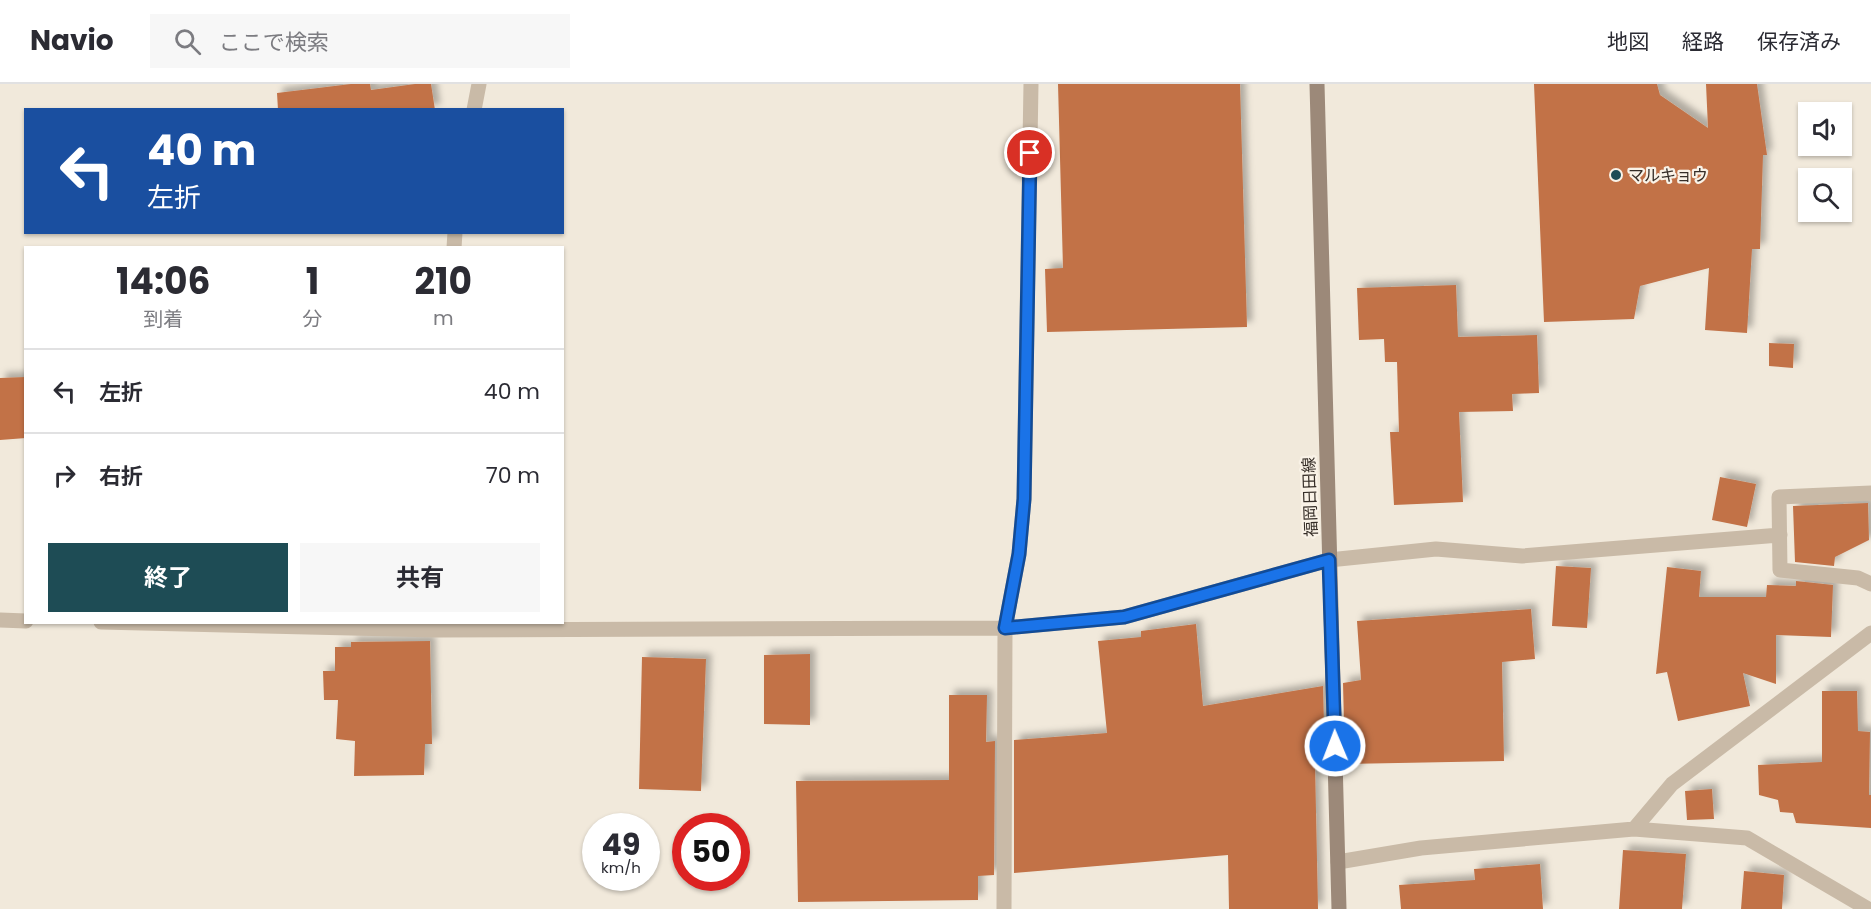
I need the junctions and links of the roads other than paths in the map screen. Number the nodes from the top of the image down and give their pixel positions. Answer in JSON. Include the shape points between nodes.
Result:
{"nodes":[{"id":1,"x":478,"y":84,"type":"edge"},
{"id":2,"x":1031,"y":84,"type":"edge"},
{"id":3,"x":1317,"y":84,"type":"edge"},
{"id":4,"x":474,"y":108,"type":"edge"},
{"id":5,"x":1871,"y":493,"type":"edge"},
{"id":6,"x":1780,"y":535,"type":"junction"},
{"id":7,"x":1329,"y":560,"type":"junction"},
{"id":8,"x":1871,"y":584,"type":"edge"},
{"id":9,"x":0,"y":620,"type":"edge"},
{"id":10,"x":24,"y":621,"type":"edge"},
{"id":11,"x":269,"y":624,"type":"edge"},
{"id":12,"x":437,"y":626,"type":"edge"},
{"id":13,"x":1005,"y":628,"type":"junction"},
{"id":14,"x":1871,"y":633,"type":"edge"},
{"id":15,"x":1634,"y":829,"type":"junction"},
{"id":16,"x":1338,"y":862,"type":"junction"},
{"id":17,"x":1004,"y":909,"type":"edge"},
{"id":18,"x":1339,"y":909,"type":"edge"},
{"id":19,"x":1868,"y":909,"type":"edge"}],
"edges":[{"from":1,"to":4,"type":"street"},
{"from":2,"to":13,"type":"street","via":[[1024,499],[1019,554]]},
{"from":3,"to":7,"type":"main road","name":"福岡日田線"},
{"from":5,"to":6,"type":"street","via":[[1779,497]]},
{"from":6,"to":7,"type":"street","via":[[1522,556],[1436,549]]},
{"from":6,"to":8,"type":"street","via":[[1780,570],[1858,578]]},
{"from":7,"to":13,"type":"street","via":[[1124,617]]},
{"from":7,"to":16,"type":"main road","name":"福岡日田線"},
{"from":9,"to":10,"type":"street"},
{"from":11,"to":12,"type":"street"},
{"from":12,"to":13,"type":"street"},
{"from":13,"to":17,"type":"street"},
{"from":14,"to":15,"type":"street","via":[[1672,784]]},
{"from":15,"to":16,"type":"street","via":[[1421,848]]},
{"from":15,"to":19,"type":"street","via":[[1747,838]]},
{"from":16,"to":18,"type":"main road","name":"福岡日田線"}]}
